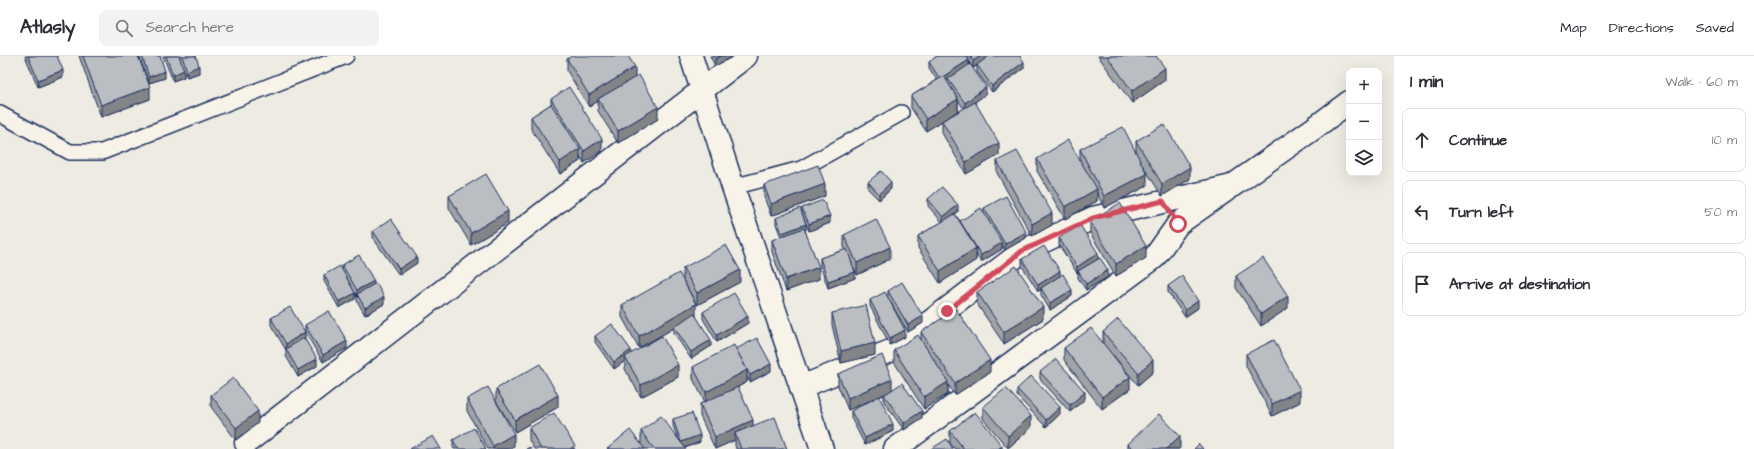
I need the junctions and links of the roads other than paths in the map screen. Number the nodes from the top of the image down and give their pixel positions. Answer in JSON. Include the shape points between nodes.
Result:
{"nodes":[{"id":1,"x":346,"y":56,"type":"edge"},
{"id":2,"x":691,"y":56,"type":"edge"},
{"id":3,"x":746,"y":56,"type":"edge"},
{"id":4,"x":702,"y":89,"type":"junction"},
{"id":5,"x":1346,"y":104,"type":"edge"},
{"id":6,"x":901,"y":113,"type":"dead end"},
{"id":7,"x":0,"y":114,"type":"edge"},
{"id":8,"x":1232,"y":186,"type":"junction"},
{"id":9,"x":733,"y":187,"type":"junction"},
{"id":10,"x":1163,"y":201,"type":"junction"},
{"id":11,"x":1178,"y":224,"type":"junction"},
{"id":12,"x":801,"y":387,"type":"junction"},
{"id":13,"x":246,"y":443,"type":"dead end"},
{"id":14,"x":822,"y":449,"type":"edge"},
{"id":15,"x":895,"y":449,"type":"edge"}],
"edges":[{"from":1,"to":7,"type":"lane","via":[[102,152],[70,152]]},
{"from":2,"to":4,"type":"street"},
{"from":3,"to":4,"type":"street"},
{"from":4,"to":9,"type":"street"},
{"from":4,"to":13,"type":"street"},
{"from":5,"to":8,"type":"street"},
{"from":6,"to":9,"type":"lane","via":[[801,169]]},
{"from":8,"to":10,"type":"street"},
{"from":8,"to":11,"type":"street"},
{"from":9,"to":12,"type":"street"},
{"from":10,"to":11,"type":"street"},
{"from":10,"to":12,"type":"street","via":[[1093,218],[1022,251],[893,350]]},
{"from":11,"to":15,"type":"street","via":[[1154,258]]},
{"from":12,"to":14,"type":"street"}]}
